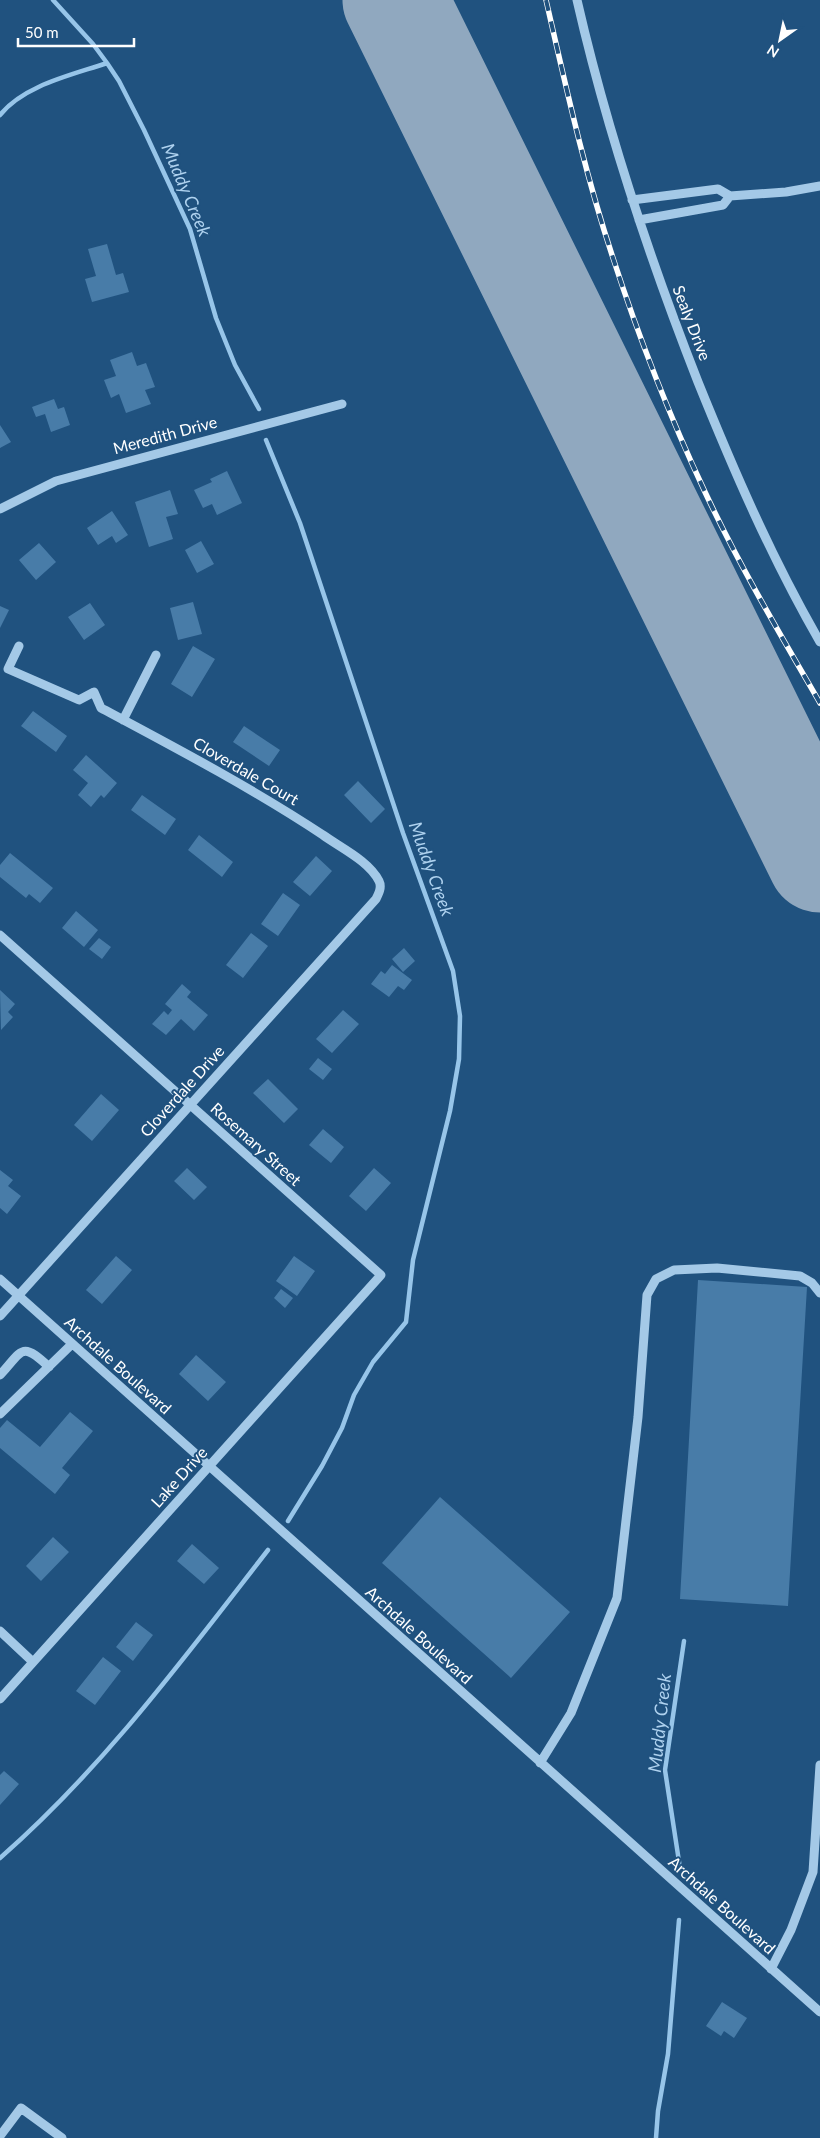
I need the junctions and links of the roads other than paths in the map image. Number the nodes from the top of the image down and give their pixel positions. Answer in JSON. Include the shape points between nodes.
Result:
{"nodes":[{"id":1,"x":577,"y":0,"type":"edge"},
{"id":2,"x":820,"y":186,"type":"edge"},
{"id":3,"x":730,"y":196,"type":"junction"},
{"id":4,"x":632,"y":200,"type":"junction"},
{"id":5,"x":639,"y":220,"type":"junction"},
{"id":6,"x":342,"y":404,"type":"dead end"},
{"id":7,"x":0,"y":509,"type":"edge"},
{"id":8,"x":820,"y":642,"type":"edge"},
{"id":9,"x":19,"y":646,"type":"dead end"},
{"id":10,"x":156,"y":655,"type":"dead end"},
{"id":11,"x":123,"y":720,"type":"junction"},
{"id":12,"x":380,"y":883,"type":"joint"},
{"id":13,"x":0,"y":935,"type":"edge"},
{"id":14,"x":190,"y":1105,"type":"junction"},
{"id":15,"x":381,"y":1275,"type":"joint"},
{"id":16,"x":0,"y":1279,"type":"edge"},
{"id":17,"x":820,"y":1294,"type":"edge"},
{"id":18,"x":18,"y":1295,"type":"junction"},
{"id":19,"x":0,"y":1316,"type":"edge"},
{"id":20,"x":72,"y":1344,"type":"junction"},
{"id":21,"x":49,"y":1367,"type":"junction"},
{"id":22,"x":0,"y":1375,"type":"edge"},
{"id":23,"x":0,"y":1414,"type":"edge"},
{"id":24,"x":208,"y":1466,"type":"junction"},
{"id":25,"x":0,"y":1631,"type":"edge"},
{"id":26,"x":33,"y":1662,"type":"junction"},
{"id":27,"x":0,"y":1699,"type":"edge"},
{"id":28,"x":540,"y":1763,"type":"junction"},
{"id":29,"x":820,"y":1765,"type":"edge"},
{"id":30,"x":771,"y":1969,"type":"junction"},
{"id":31,"x":820,"y":2012,"type":"edge"},
{"id":32,"x":0,"y":2136,"type":"edge"},
{"id":33,"x":62,"y":2138,"type":"edge"}],
"edges":[{"from":1,"to":4,"type":"street","name":"Sealy Drive","via":[[593,69]]},
{"from":2,"to":3,"type":"street"},
{"from":3,"to":4,"type":"street","via":[[718,190]]},
{"from":3,"to":5,"type":"street","via":[[722,205]]},
{"from":4,"to":5,"type":"street","name":"Sealy Drive"},
{"from":5,"to":8,"type":"street","name":"Sealy Drive","via":[[722,442],[790,589]]},
{"from":6,"to":7,"type":"street","name":"Meredith Drive","via":[[56,481]]},
{"from":9,"to":11,"type":"street","name":"Cloverdale Court","via":[[8,669],[80,700],[94,692],[101,708]]},
{"from":10,"to":11,"type":"street"},
{"from":11,"to":12,"type":"street","name":"Cloverdale Court","via":[[284,810],[364,864]]},
{"from":12,"to":14,"type":"street","name":"Cloverdale Drive","via":[[376,899]]},
{"from":13,"to":14,"type":"street","name":"Rosemary Street"},
{"from":14,"to":15,"type":"street","name":"Rosemary Street"},
{"from":14,"to":18,"type":"street","name":"Cloverdale Drive"},
{"from":15,"to":24,"type":"street","name":"Lake Drive"},
{"from":16,"to":18,"type":"street","name":"Archdale Boulevard"},
{"from":17,"to":28,"type":"street","via":[[812,1283],[800,1276],[768,1272],[717,1268],[674,1270],[656,1279],[647,1295],[638,1417],[617,1598],[571,1713]]},
{"from":18,"to":19,"type":"street","name":"Cloverdale Drive"},
{"from":18,"to":20,"type":"street","name":"Archdale Boulevard"},
{"from":20,"to":21,"type":"street"},
{"from":20,"to":24,"type":"street","name":"Archdale Boulevard"},
{"from":21,"to":22,"type":"street","via":[[32,1352],[25,1351]]},
{"from":21,"to":23,"type":"street"},
{"from":24,"to":26,"type":"street","name":"Lake Drive"},
{"from":24,"to":28,"type":"street","name":"Archdale Boulevard"},
{"from":25,"to":26,"type":"street"},
{"from":26,"to":27,"type":"street","name":"Lake Drive"},
{"from":28,"to":30,"type":"street","name":"Archdale Boulevard"},
{"from":29,"to":30,"type":"street","via":[[813,1872],[791,1930]]},
{"from":30,"to":31,"type":"street","name":"Archdale Boulevard"},
{"from":32,"to":33,"type":"street","via":[[21,2108]]}]}
